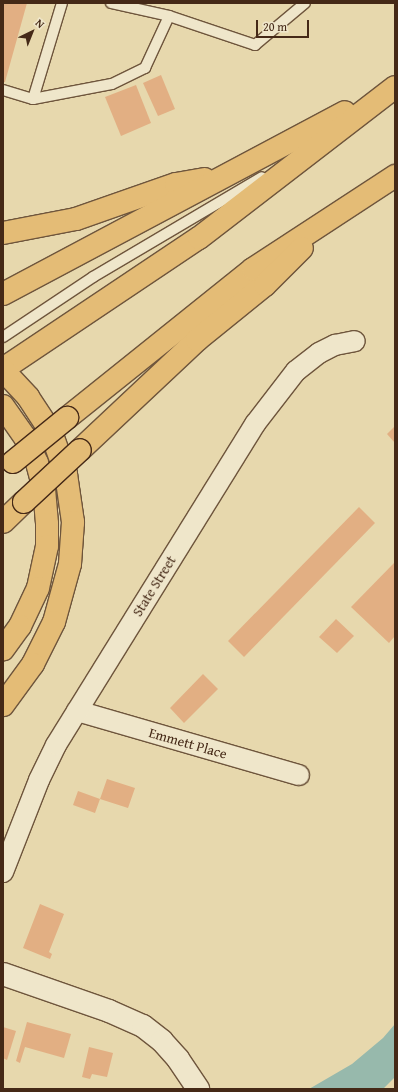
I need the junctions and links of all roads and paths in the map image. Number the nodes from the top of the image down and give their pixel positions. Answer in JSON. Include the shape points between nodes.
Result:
{"nodes":[{"id":1,"x":62,"y":3,"type":"edge"},
{"id":2,"x":111,"y":3,"type":"edge"},
{"id":3,"x":305,"y":3,"type":"edge"},
{"id":4,"x":169,"y":16,"type":"junction"},
{"id":5,"x":395,"y":86,"type":"edge"},
{"id":6,"x":3,"y":90,"type":"edge"},
{"id":7,"x":33,"y":99,"type":"junction"},
{"id":8,"x":328,"y":139,"type":"junction"},
{"id":9,"x":230,"y":174,"type":"junction"},
{"id":10,"x":395,"y":176,"type":"edge"},
{"id":11,"x":331,"y":219,"type":"junction"},
{"id":12,"x":3,"y":233,"type":"edge"},
{"id":13,"x":3,"y":294,"type":"edge"},
{"id":14,"x":3,"y":336,"type":"edge"},
{"id":15,"x":355,"y":341,"type":"dead end"},
{"id":16,"x":3,"y":369,"type":"edge"},
{"id":17,"x":3,"y":406,"type":"edge"},
{"id":18,"x":8,"y":466,"type":"edge"},
{"id":19,"x":3,"y":522,"type":"edge"},
{"id":20,"x":3,"y":649,"type":"edge"},
{"id":21,"x":3,"y":705,"type":"edge"},
{"id":22,"x":77,"y":711,"type":"junction"},
{"id":23,"x":299,"y":775,"type":"dead end"},
{"id":24,"x":3,"y":872,"type":"edge"},
{"id":25,"x":3,"y":974,"type":"edge"},
{"id":26,"x":198,"y":1089,"type":"edge"}],
"edges":[{"from":1,"to":7,"type":"lane"},
{"from":2,"to":4,"type":"lane"},
{"from":3,"to":4,"type":"lane","via":[[255,45]]},
{"from":4,"to":7,"type":"lane","via":[[145,68],[112,84]]},
{"from":5,"to":8,"type":"highway"},
{"from":5,"to":9,"type":"highway"},
{"from":6,"to":7,"type":"lane"},
{"from":8,"to":14,"type":"lane","via":[[100,273]]},
{"from":8,"to":16,"type":"highway","via":[[199,238]]},
{"from":9,"to":12,"type":"highway","via":[[176,184],[76,219]]},
{"from":9,"to":13,"type":"highway"},
{"from":10,"to":11,"type":"highway"},
{"from":11,"to":18,"type":"highway","bridge":true,"via":[[253,269]]},
{"from":11,"to":19,"type":"highway","bridge":true,"via":[[265,285],[197,340]]},
{"from":15,"to":22,"type":"street","name":"State Street","via":[[335,345],[319,353],[296,371],[280,390],[255,424]]},
{"from":16,"to":21,"type":"highway","via":[[28,397],[51,432],[66,474],[73,522],[70,564],[54,622],[33,664]]},
{"from":17,"to":20,"type":"highway","via":[[25,437],[37,463],[44,489],[47,524],[46,546],[38,588],[20,626]]},
{"from":22,"to":23,"type":"street","name":"Emmett Place"},
{"from":22,"to":24,"type":"street","name":"State Street","via":[[39,780]]},
{"from":25,"to":26,"type":"street","via":[[109,1010],[143,1026],[172,1053]]}]}
